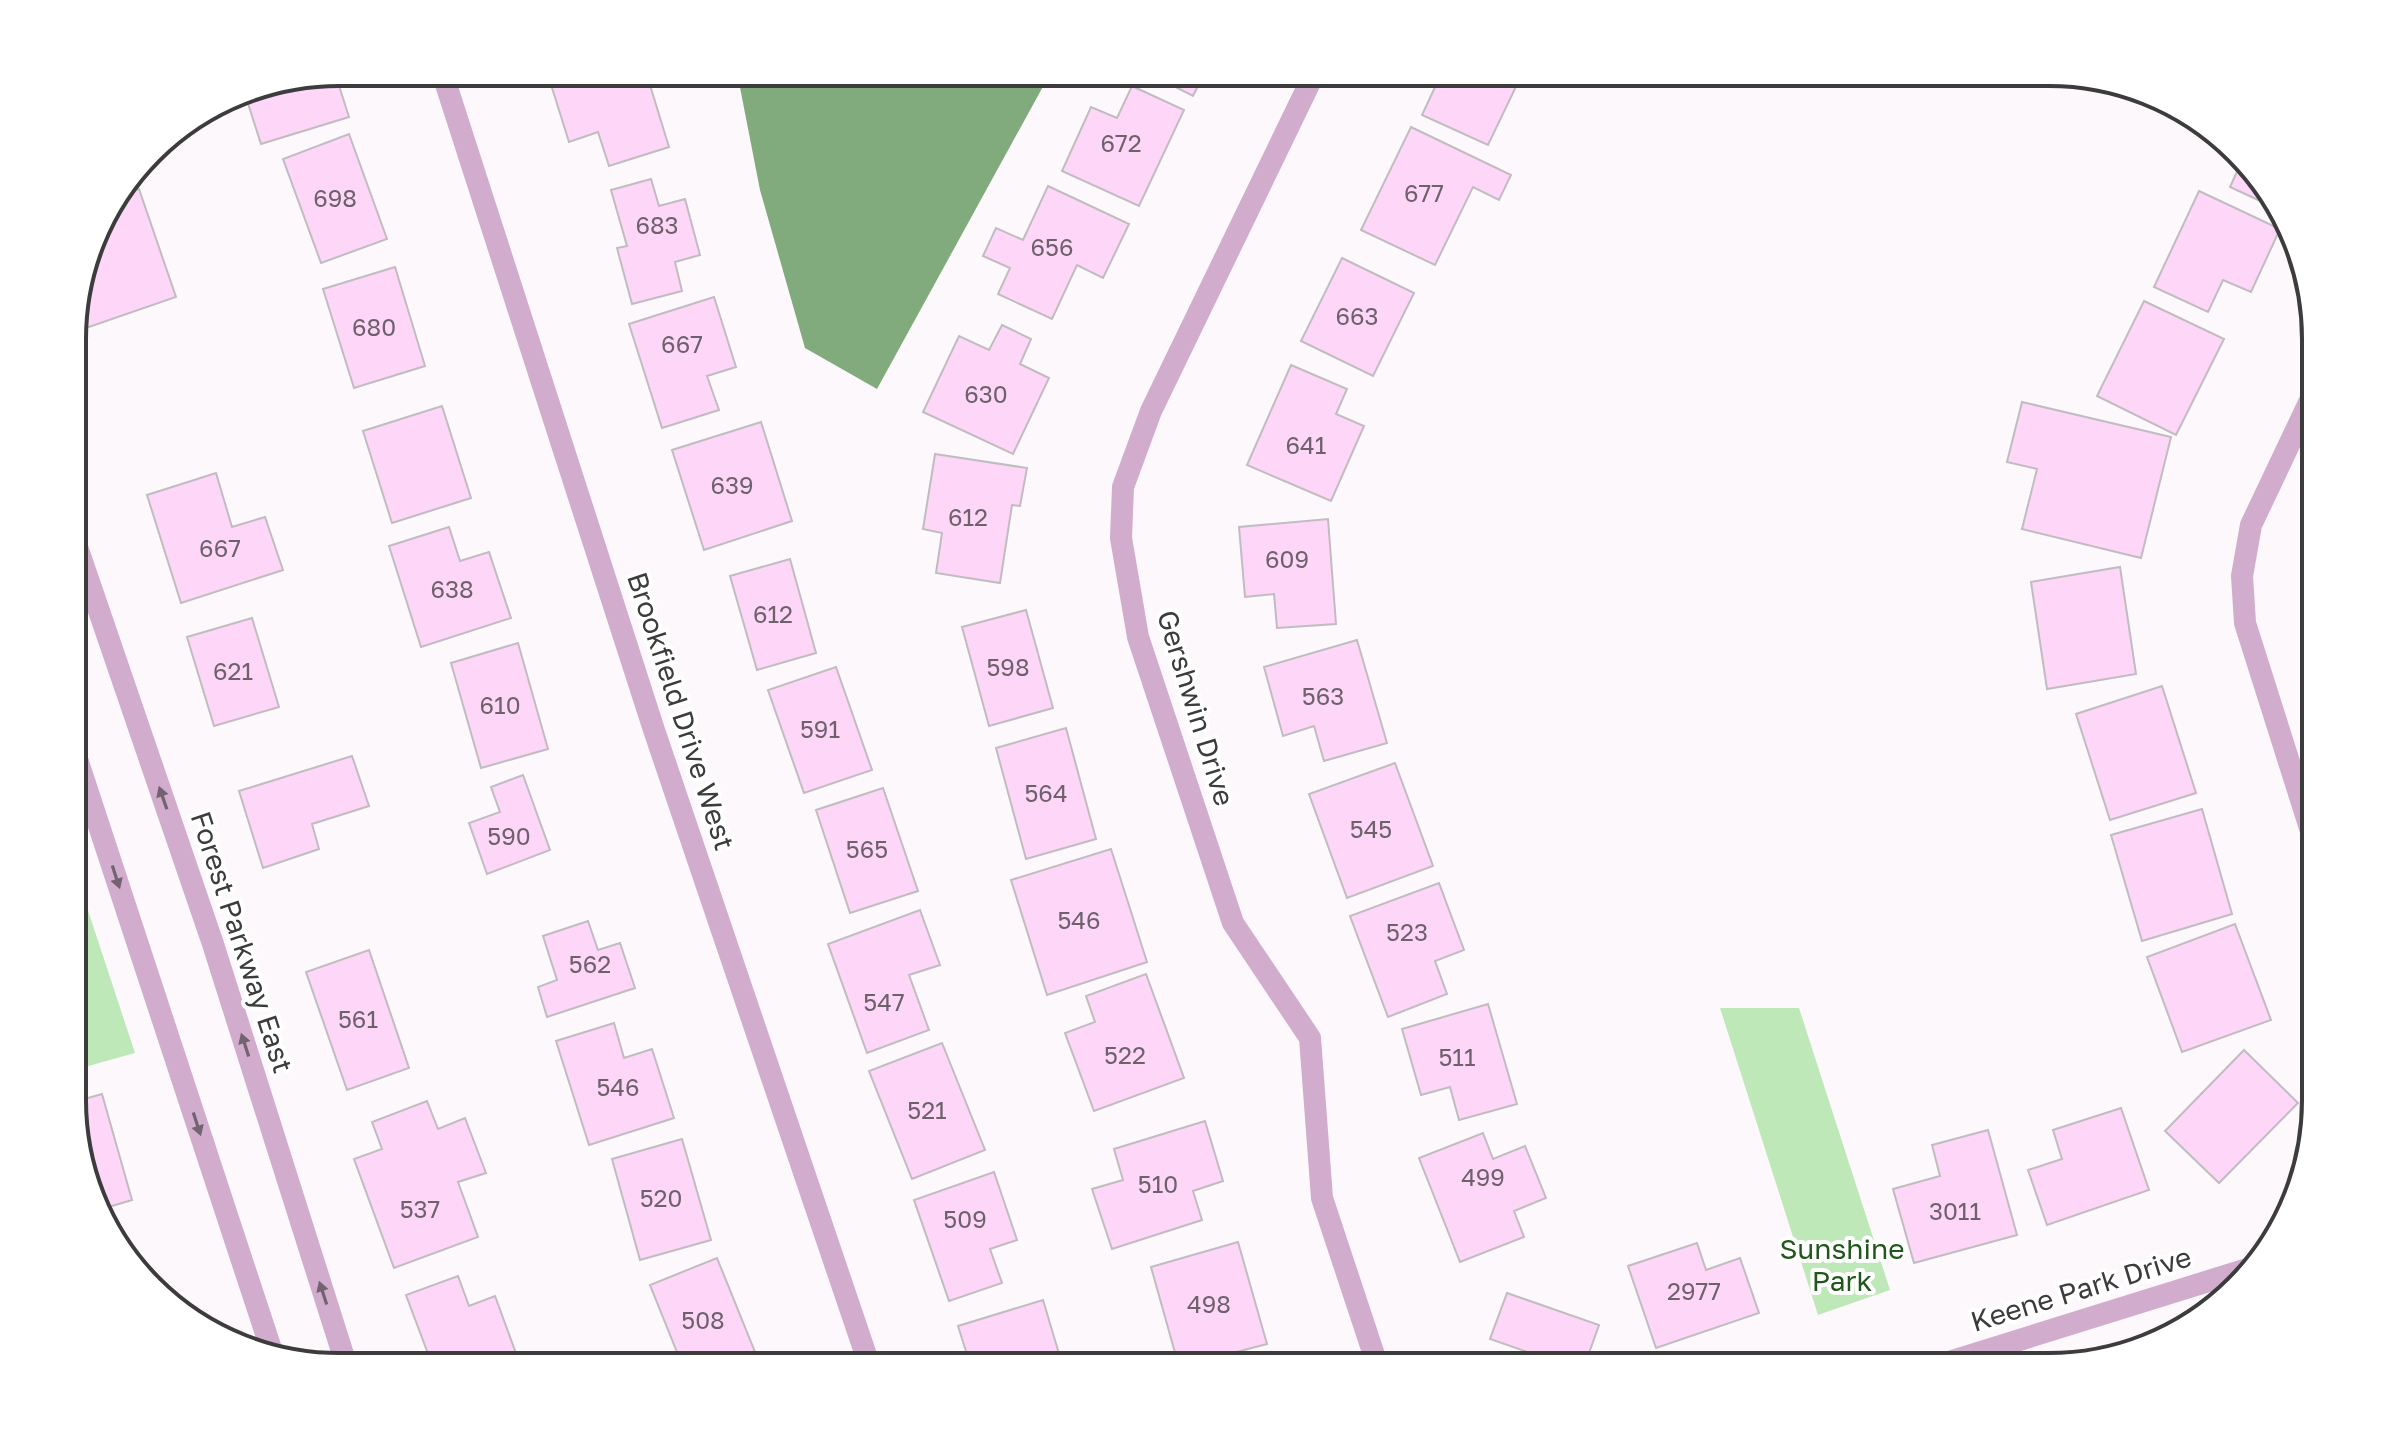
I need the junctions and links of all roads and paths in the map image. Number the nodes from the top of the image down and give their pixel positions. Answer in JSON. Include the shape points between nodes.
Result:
{"nodes":[{"id":1,"x":447,"y":86,"type":"edge"},
{"id":2,"x":1308,"y":86,"type":"edge"},
{"id":3,"x":2301,"y":420,"type":"edge"},
{"id":4,"x":86,"y":573,"type":"edge"},
{"id":5,"x":86,"y":786,"type":"edge"},
{"id":6,"x":2301,"y":800,"type":"edge"},
{"id":7,"x":2232,"y":1274,"type":"edge"},
{"id":8,"x":269,"y":1342,"type":"edge"},
{"id":9,"x":1373,"y":1352,"type":"edge"},
{"id":10,"x":1981,"y":1352,"type":"edge"},
{"id":11,"x":343,"y":1353,"type":"edge"},
{"id":12,"x":865,"y":1353,"type":"edge"}],
"edges":[{"from":1,"to":12,"type":"street","name":"Brookfield Drive West","via":[[654,730]]},
{"from":2,"to":9,"type":"street","name":"Gershwin Drive","via":[[1151,411],[1123,487],[1121,538],[1138,637],[1233,923],[1310,1038],[1322,1198]]},
{"from":3,"to":6,"type":"street","via":[[2251,525],[2242,576],[2245,623]]},
{"from":11,"to":4,"type":"street","name":"Forest Parkway East","one_way":true,"via":[[213,944]]},
{"from":5,"to":8,"type":"street","one_way":true},
{"from":7,"to":10,"type":"street","name":"Keene Park Drive"}]}
